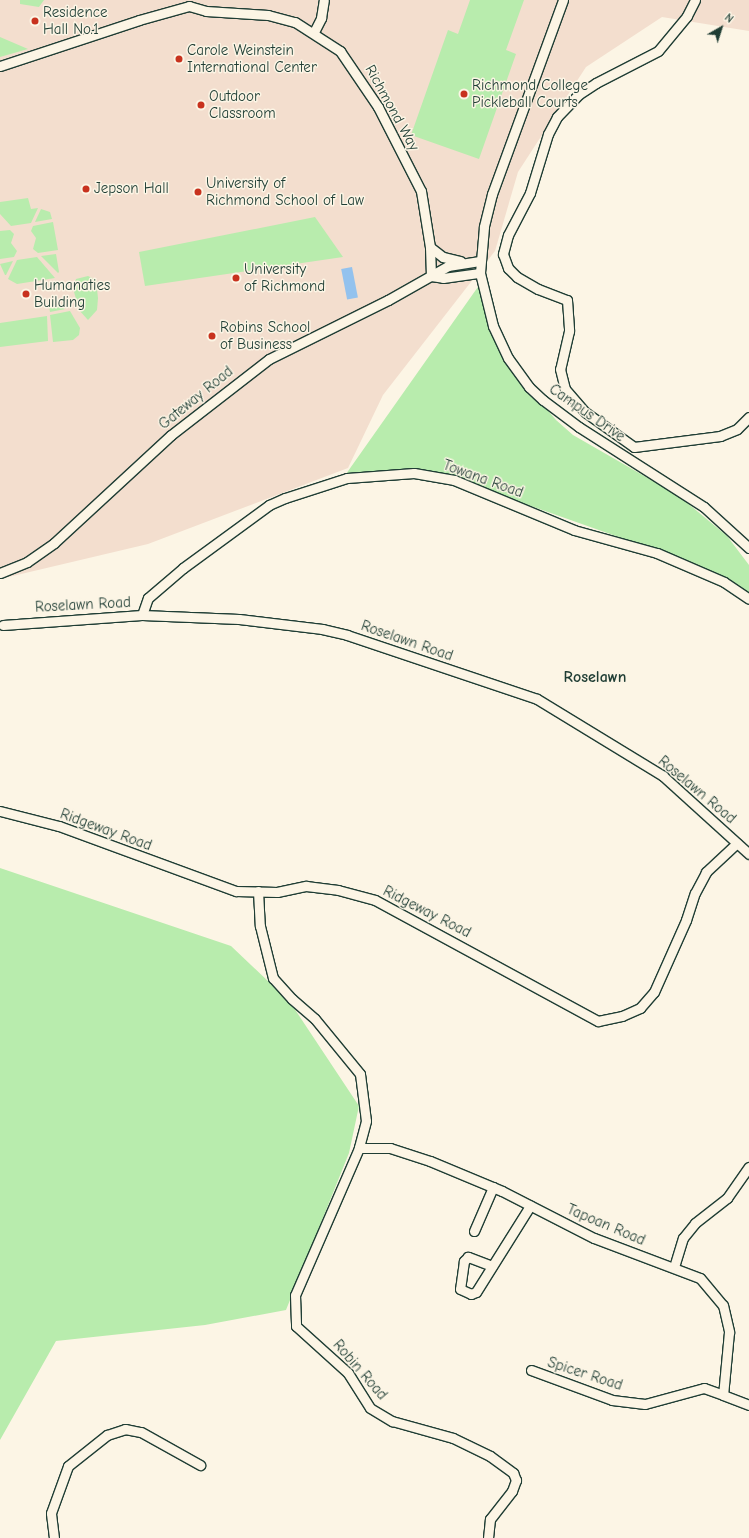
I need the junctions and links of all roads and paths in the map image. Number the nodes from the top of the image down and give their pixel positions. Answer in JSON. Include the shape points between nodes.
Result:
{"nodes":[{"id":1,"x":324,"y":0,"type":"edge"},
{"id":2,"x":563,"y":0,"type":"edge"},
{"id":3,"x":695,"y":0,"type":"edge"},
{"id":4,"x":314,"y":32,"type":"junction"},
{"id":5,"x":0,"y":66,"type":"edge"},
{"id":6,"x":430,"y":248,"type":"junction"},
{"id":7,"x":480,"y":261,"type":"junction"},
{"id":8,"x":467,"y":262,"type":"junction"},
{"id":9,"x":480,"y":273,"type":"junction"},
{"id":10,"x":431,"y":276,"type":"junction"},
{"id":11,"x":749,"y":417,"type":"edge"},
{"id":12,"x":634,"y":447,"type":"junction"},
{"id":13,"x":618,"y":451,"type":"junction"},
{"id":14,"x":749,"y":548,"type":"edge"},
{"id":15,"x":0,"y":573,"type":"edge"},
{"id":16,"x":749,"y":599,"type":"edge"},
{"id":17,"x":142,"y":615,"type":"junction"},
{"id":18,"x":3,"y":625,"type":"dead end"},
{"id":19,"x":0,"y":811,"type":"edge"},
{"id":20,"x":737,"y":843,"type":"junction"},
{"id":21,"x":749,"y":854,"type":"edge"},
{"id":22,"x":258,"y":891,"type":"junction"},
{"id":23,"x":359,"y":1148,"type":"junction"},
{"id":24,"x":749,"y":1167,"type":"edge"},
{"id":25,"x":493,"y":1187,"type":"junction"},
{"id":26,"x":530,"y":1206,"type":"junction"},
{"id":27,"x":474,"y":1232,"type":"dead end"},
{"id":28,"x":492,"y":1266,"type":"dead end"},
{"id":29,"x":674,"y":1267,"type":"junction"},
{"id":30,"x":531,"y":1370,"type":"dead end"},
{"id":31,"x":723,"y":1395,"type":"junction"},
{"id":32,"x":749,"y":1404,"type":"edge"},
{"id":33,"x":200,"y":1465,"type":"dead end"},
{"id":34,"x":54,"y":1538,"type":"edge"},
{"id":35,"x":488,"y":1538,"type":"edge"}],
"edges":[{"from":1,"to":4,"type":"street","via":[[321,18]]},
{"from":2,"to":7,"type":"street","name":"Campus Drive","via":[[492,194],[481,242]]},
{"from":3,"to":12,"type":"street","via":[[687,16],[658,51],[596,83],[580,94],[557,117],[548,134],[530,193],[508,235],[503,254],[508,268],[517,277],[538,289],[567,300],[569,331],[560,369],[565,389],[585,412]]},
{"from":4,"to":5,"type":"street","name":"Richmond Way","via":[[280,16],[206,11],[189,6]]},
{"from":4,"to":6,"type":"street","name":"Richmond Way","via":[[340,50],[378,107],[421,191]]},
{"from":6,"to":8,"type":"street","name":"Gateway Road","via":[[443,257]]},
{"from":6,"to":10,"type":"street","name":"Richmond Way"},
{"from":7,"to":8,"type":"street","name":"Gateway Road"},
{"from":7,"to":9,"type":"street","name":"Campus Drive"},
{"from":8,"to":10,"type":"street","name":"Gateway Road","via":[[448,266]]},
{"from":9,"to":10,"type":"street","via":[[443,278]]},
{"from":9,"to":13,"type":"street","name":"Campus Drive","via":[[493,326],[517,371],[543,400]]},
{"from":10,"to":15,"type":"street","name":"Gateway Road","via":[[371,309],[268,359],[171,435],[54,542],[27,562]]},
{"from":11,"to":12,"type":"street","via":[[737,429],[720,436]]},
{"from":12,"to":13,"type":"street"},
{"from":13,"to":14,"type":"street","name":"Campus Drive","via":[[704,507]]},
{"from":16,"to":17,"type":"street","name":"Towana Road","via":[[724,582],[657,553],[574,530],[454,480],[436,475],[406,474],[347,478],[269,505],[183,568],[148,598]]},
{"from":17,"to":18,"type":"street","name":"Roselawn Road"},
{"from":17,"to":20,"type":"street","name":"Roselawn Road","via":[[239,619],[322,629],[537,699],[663,776]]},
{"from":19,"to":22,"type":"street","name":"Ridgeway Road","via":[[59,826],[203,881],[236,891]]},
{"from":20,"to":21,"type":"street","name":"Roselawn Road"},
{"from":20,"to":22,"type":"street","name":"Ridgeway Road","via":[[706,872],[698,886],[654,992],[640,1008],[622,1016],[598,1021],[375,900],[338,890],[306,886],[277,892]]},
{"from":22,"to":23,"type":"street","name":"Robin Road","via":[[260,926],[273,978],[292,1000],[315,1019],[360,1074],[366,1121]]},
{"from":23,"to":25,"type":"street","name":"Tapoan Road","via":[[390,1148]]},
{"from":23,"to":35,"type":"street","name":"Robin Road","via":[[295,1294],[296,1326],[348,1373],[370,1408],[392,1421],[452,1438],[490,1456],[513,1473],[516,1480],[512,1491],[490,1518]]},
{"from":24,"to":29,"type":"street","via":[[727,1198],[695,1223],[683,1238]]},
{"from":25,"to":26,"type":"street","name":"Tapoan Road"},
{"from":25,"to":27,"type":"street"},
{"from":26,"to":28,"type":"street"},
{"from":26,"to":29,"type":"street","name":"Tapoan Road","via":[[609,1244]]},
{"from":29,"to":31,"type":"street","name":"Tapoan Road","via":[[700,1278],[723,1305],[729,1332]]},
{"from":30,"to":31,"type":"street","name":"Spicer Road","via":[[619,1401],[645,1404],[704,1388]]},
{"from":31,"to":32,"type":"street"},
{"from":33,"to":34,"type":"street","via":[[141,1432],[125,1429],[106,1434],[68,1466],[51,1513]]}]}
